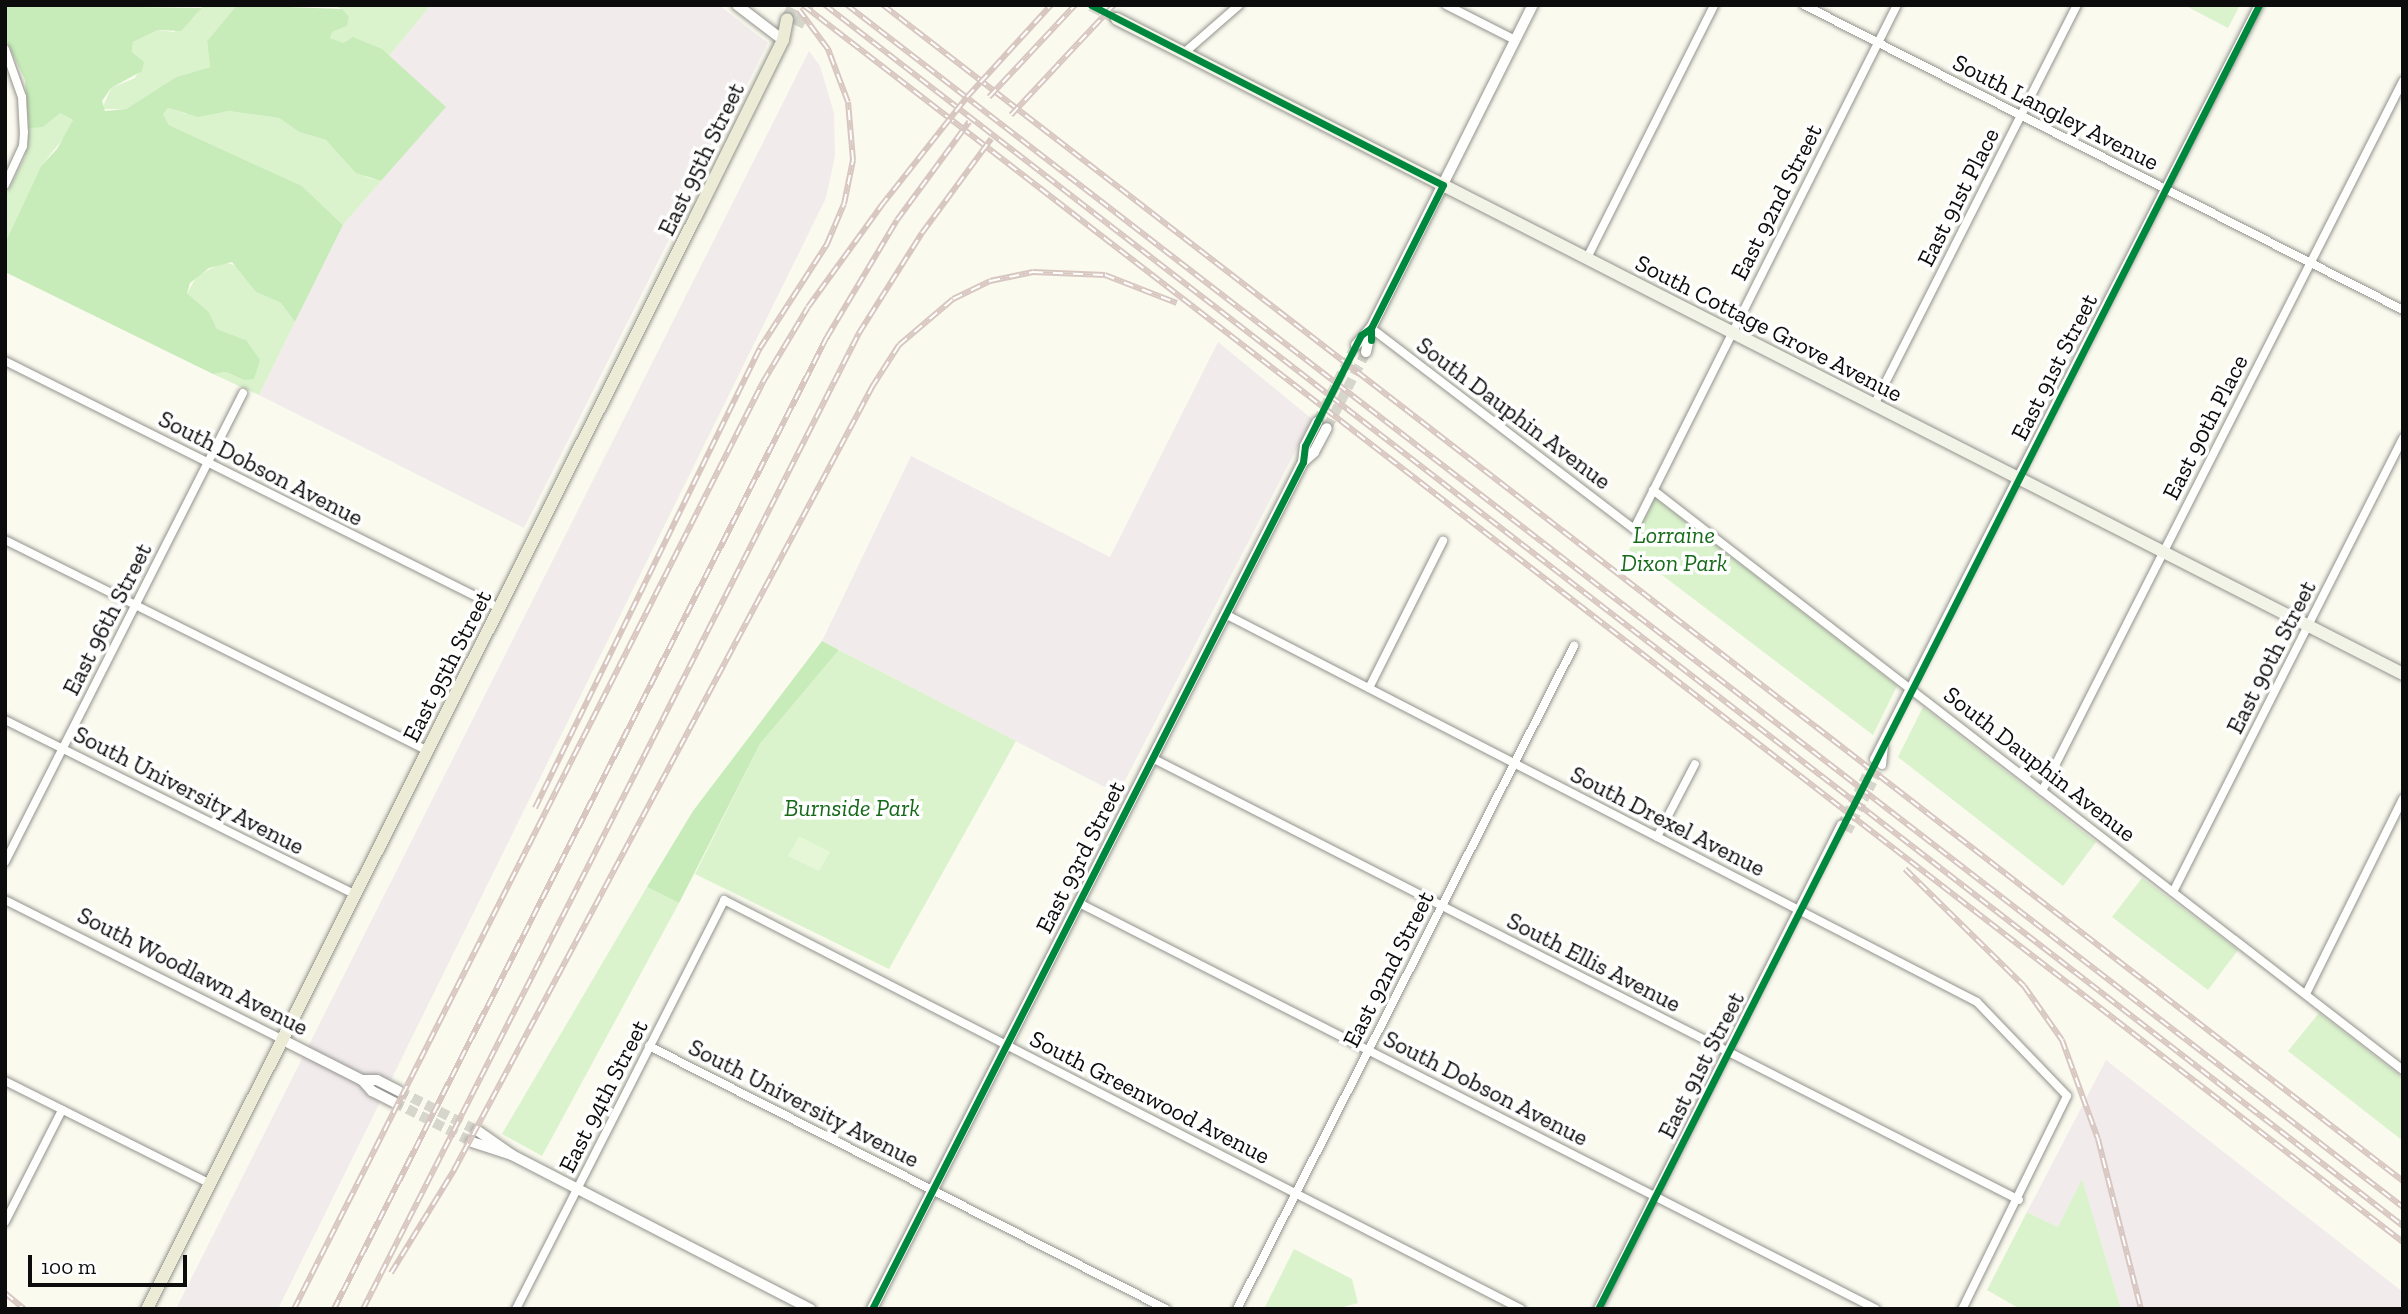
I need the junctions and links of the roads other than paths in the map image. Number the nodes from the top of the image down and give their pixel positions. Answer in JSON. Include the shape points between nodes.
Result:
{"nodes":[{"id":1,"x":737,"y":5,"type":"edge"},
{"id":2,"x":1238,"y":5,"type":"edge"},
{"id":3,"x":1446,"y":5,"type":"edge"},
{"id":4,"x":1533,"y":5,"type":"edge"},
{"id":5,"x":1714,"y":5,"type":"edge"},
{"id":6,"x":1804,"y":5,"type":"edge"},
{"id":7,"x":1897,"y":5,"type":"edge"},
{"id":8,"x":2077,"y":5,"type":"edge"},
{"id":9,"x":2259,"y":5,"type":"edge"},
{"id":10,"x":1117,"y":19,"type":"tunnel mouth"},
{"id":11,"x":792,"y":23,"type":"tunnel mouth"},
{"id":12,"x":783,"y":40,"type":"junction"},
{"id":13,"x":1515,"y":40,"type":"junction"},
{"id":14,"x":1878,"y":43,"type":"junction"},
{"id":15,"x":5,"y":49,"type":"edge"},
{"id":16,"x":1184,"y":53,"type":"junction"},
{"id":17,"x":2403,"y":81,"type":"edge"},
{"id":18,"x":2021,"y":116,"type":"junction"},
{"id":19,"x":6,"y":182,"type":"edge"},
{"id":20,"x":1443,"y":185,"type":"junction"},
{"id":21,"x":2165,"y":189,"type":"junction"},
{"id":22,"x":1587,"y":258,"type":"junction"},
{"id":23,"x":2311,"y":263,"type":"junction"},
{"id":24,"x":2403,"y":310,"type":"edge"},
{"id":25,"x":1371,"y":328,"type":"junction"},
{"id":26,"x":1733,"y":332,"type":"junction"},
{"id":27,"x":1361,"y":348,"type":"tunnel mouth"},
{"id":28,"x":5,"y":361,"type":"edge"},
{"id":29,"x":243,"y":393,"type":"dead end"},
{"id":30,"x":1874,"y":405,"type":"junction"},
{"id":31,"x":1322,"y":425,"type":"tunnel mouth"},
{"id":32,"x":2403,"y":438,"type":"edge"},
{"id":33,"x":208,"y":463,"type":"junction"},
{"id":34,"x":2020,"y":478,"type":"junction"},
{"id":35,"x":1653,"y":490,"type":"junction"},
{"id":36,"x":1634,"y":529,"type":"joint"},
{"id":37,"x":5,"y":540,"type":"edge"},
{"id":38,"x":1443,"y":541,"type":"dead end"},
{"id":39,"x":2163,"y":552,"type":"junction"},
{"id":40,"x":136,"y":605,"type":"junction"},
{"id":41,"x":499,"y":608,"type":"junction"},
{"id":42,"x":1225,"y":614,"type":"junction"},
{"id":43,"x":2308,"y":625,"type":"junction"},
{"id":44,"x":1574,"y":646,"type":"dead end"},
{"id":45,"x":2403,"y":674,"type":"edge"},
{"id":46,"x":1369,"y":688,"type":"junction"},
{"id":47,"x":1912,"y":690,"type":"junction"},
{"id":48,"x":5,"y":720,"type":"edge"},
{"id":49,"x":1884,"y":747,"type":"junction"},
{"id":50,"x":63,"y":749,"type":"junction"},
{"id":51,"x":428,"y":751,"type":"junction"},
{"id":52,"x":1152,"y":758,"type":"junction"},
{"id":53,"x":1874,"y":759,"type":"tunnel mouth"},
{"id":54,"x":1514,"y":763,"type":"junction"},
{"id":55,"x":1695,"y":764,"type":"dead end"},
{"id":56,"x":1882,"y":765,"type":"tunnel mouth"},
{"id":57,"x":2042,"y":791,"type":"junction"},
{"id":58,"x":2403,"y":799,"type":"edge"},
{"id":59,"x":1841,"y":825,"type":"tunnel mouth"},
{"id":60,"x":1848,"y":832,"type":"tunnel mouth"},
{"id":61,"x":1657,"y":837,"type":"junction"},
{"id":62,"x":1838,"y":839,"type":"junction"},
{"id":63,"x":5,"y":862,"type":"edge"},
{"id":64,"x":2173,"y":892,"type":"junction"},
{"id":65,"x":356,"y":895,"type":"junction"},
{"id":66,"x":5,"y":900,"type":"edge"},
{"id":67,"x":724,"y":900,"type":"joint"},
{"id":68,"x":1079,"y":902,"type":"junction"},
{"id":69,"x":1442,"y":906,"type":"junction"},
{"id":70,"x":1801,"y":911,"type":"junction"},
{"id":71,"x":2306,"y":995,"type":"junction"},
{"id":72,"x":283,"y":1040,"type":"junction"},
{"id":73,"x":1007,"y":1045,"type":"junction"},
{"id":74,"x":649,"y":1046,"type":"junction"},
{"id":75,"x":1368,"y":1050,"type":"junction"},
{"id":76,"x":1729,"y":1052,"type":"junction"},
{"id":77,"x":2403,"y":1069,"type":"edge"},
{"id":78,"x":5,"y":1081,"type":"edge"},
{"id":79,"x":396,"y":1096,"type":"tunnel mouth"},
{"id":80,"x":62,"y":1110,"type":"junction"},
{"id":81,"x":475,"y":1136,"type":"tunnel mouth"},
{"id":82,"x":211,"y":1184,"type":"junction"},
{"id":83,"x":578,"y":1188,"type":"junction"},
{"id":84,"x":933,"y":1190,"type":"junction"},
{"id":85,"x":1296,"y":1193,"type":"junction"},
{"id":86,"x":1656,"y":1196,"type":"junction"},
{"id":87,"x":2019,"y":1200,"type":"junction"},
{"id":88,"x":5,"y":1223,"type":"edge"},
{"id":89,"x":147,"y":1309,"type":"edge"},
{"id":90,"x":516,"y":1309,"type":"edge"},
{"id":91,"x":811,"y":1309,"type":"edge"},
{"id":92,"x":872,"y":1309,"type":"edge"},
{"id":93,"x":1166,"y":1309,"type":"edge"},
{"id":94,"x":1237,"y":1309,"type":"edge"},
{"id":95,"x":1521,"y":1309,"type":"edge"},
{"id":96,"x":1598,"y":1309,"type":"edge"},
{"id":97,"x":1876,"y":1309,"type":"edge"},
{"id":98,"x":1962,"y":1309,"type":"edge"}],
"edges":[{"from":1,"to":12,"type":"street"},
{"from":2,"to":16,"type":"street"},
{"from":3,"to":13,"type":"street"},
{"from":4,"to":13,"type":"street"},
{"from":5,"to":22,"type":"street"},
{"from":6,"to":14,"type":"street","name":"South Langley Avenue"},
{"from":7,"to":14,"type":"street","name":"East 92nd Street"},
{"from":8,"to":18,"type":"street","name":"East 91st Place"},
{"from":9,"to":21,"type":"street","name":"East 91st Street"},
{"from":10,"to":16,"type":"main road","name":"South Cottage Grove Avenue"},
{"from":11,"to":12,"type":"main road","name":"East 95th Street"},
{"from":12,"to":41,"type":"main road","name":"East 95th Street"},
{"from":13,"to":20,"type":"street"},
{"from":14,"to":18,"type":"street","name":"South Langley Avenue"},
{"from":14,"to":26,"type":"street","name":"East 92nd Street"},
{"from":15,"to":19,"type":"street","via":[[22,97],[24,132],[23,146]]},
{"from":16,"to":20,"type":"main road","name":"South Cottage Grove Avenue"},
{"from":17,"to":23,"type":"street","name":"East 90th Place"},
{"from":18,"to":21,"type":"street","name":"South Langley Avenue"},
{"from":18,"to":30,"type":"street","name":"East 91st Place"},
{"from":20,"to":22,"type":"main road","name":"South Cottage Grove Avenue"},
{"from":20,"to":25,"type":"street"},
{"from":21,"to":23,"type":"street","name":"South Langley Avenue"},
{"from":21,"to":34,"type":"street","name":"East 91st Street"},
{"from":22,"to":26,"type":"main road","name":"South Cottage Grove Avenue"},
{"from":23,"to":24,"type":"street","name":"South Langley Avenue"},
{"from":23,"to":39,"type":"street","name":"East 90th Place"},
{"from":25,"to":27,"type":"street"},
{"from":25,"to":36,"type":"street","name":"South Dauphin Avenue"},
{"from":26,"to":30,"type":"main road","name":"South Cottage Grove Avenue"},
{"from":26,"to":35,"type":"street","name":"East 92nd Street"},
{"from":28,"to":33,"type":"street","name":"South Dobson Avenue"},
{"from":29,"to":33,"type":"street","name":"East 96th Street"},
{"from":30,"to":34,"type":"main road","name":"South Cottage Grove Avenue"},
{"from":31,"to":42,"type":"street","name":"East 93rd Street","via":[[1314,452],[1303,462]]},
{"from":32,"to":43,"type":"street","name":"East 90th Street"},
{"from":33,"to":40,"type":"street","name":"East 96th Street"},
{"from":33,"to":41,"type":"street","name":"South Dobson Avenue"},
{"from":34,"to":39,"type":"main road","name":"South Cottage Grove Avenue"},
{"from":34,"to":47,"type":"street","name":"East 91st Street"},
{"from":35,"to":36,"type":"street","name":"East 92nd Street"},
{"from":35,"to":47,"type":"street","name":"South Dauphin Avenue"},
{"from":37,"to":40,"type":"street"},
{"from":38,"to":46,"type":"street"},
{"from":39,"to":43,"type":"main road","name":"South Cottage Grove Avenue"},
{"from":39,"to":57,"type":"street","name":"East 90th Place"},
{"from":40,"to":50,"type":"street","name":"East 96th Street"},
{"from":40,"to":51,"type":"street"},
{"from":41,"to":51,"type":"main road","name":"East 95th Street"},
{"from":42,"to":46,"type":"street","name":"South Drexel Avenue"},
{"from":42,"to":52,"type":"street","name":"East 93rd Street"},
{"from":43,"to":45,"type":"main road","name":"South Cottage Grove Avenue"},
{"from":43,"to":64,"type":"street","name":"East 90th Street"},
{"from":44,"to":54,"type":"street","name":"East 92nd Street"},
{"from":46,"to":54,"type":"street","name":"South Drexel Avenue"},
{"from":47,"to":49,"type":"street","name":"East 91st Street"},
{"from":47,"to":57,"type":"street","name":"South Dauphin Avenue"},
{"from":48,"to":50,"type":"street","name":"South University Avenue"},
{"from":49,"to":53,"type":"street","name":"East 91st Street"},
{"from":49,"to":56,"type":"street","name":"East 91st Street"},
{"from":50,"to":63,"type":"street","name":"East 96th Street"},
{"from":50,"to":65,"type":"street","name":"South University Avenue"},
{"from":51,"to":65,"type":"main road","name":"East 95th Street"},
{"from":52,"to":68,"type":"street","name":"East 93rd Street"},
{"from":52,"to":69,"type":"street","name":"South Ellis Avenue"},
{"from":54,"to":61,"type":"street","name":"South Drexel Avenue"},
{"from":54,"to":69,"type":"street","name":"East 92nd Street"},
{"from":55,"to":61,"type":"street"},
{"from":57,"to":64,"type":"street","name":"South Dauphin Avenue"},
{"from":58,"to":71,"type":"street"},
{"from":59,"to":62,"type":"street","name":"East 91st Street"},
{"from":60,"to":62,"type":"street","name":"East 91st Street"},
{"from":61,"to":70,"type":"street","name":"South Drexel Avenue"},
{"from":62,"to":70,"type":"street","name":"East 91st Street"},
{"from":64,"to":71,"type":"street","name":"South Dauphin Avenue"},
{"from":65,"to":72,"type":"main road","name":"East 95th Street"},
{"from":66,"to":72,"type":"street","name":"South Woodlawn Avenue"},
{"from":67,"to":73,"type":"street","name":"South Greenwood Avenue"},
{"from":67,"to":74,"type":"street","name":"East 94th Street"},
{"from":68,"to":73,"type":"street","name":"East 93rd Street"},
{"from":68,"to":75,"type":"street","name":"South Dobson Avenue"},
{"from":69,"to":75,"type":"street","name":"East 92nd Street"},
{"from":69,"to":76,"type":"street","name":"South Ellis Avenue"},
{"from":70,"to":76,"type":"street","name":"East 91st Street"},
{"from":70,"to":87,"type":"street","name":"South Drexel Avenue","via":[[1977,1002],[2067,1096]]},
{"from":71,"to":77,"type":"street","name":"South Dauphin Avenue"},
{"from":72,"to":79,"type":"street","name":"South Woodlawn Avenue","via":[[362,1080],[377,1080]]},
{"from":72,"to":82,"type":"main road","name":"East 95th Street"},
{"from":73,"to":84,"type":"street","name":"East 93rd Street"},
{"from":73,"to":85,"type":"street","name":"South Greenwood Avenue"},
{"from":74,"to":83,"type":"street","name":"East 94th Street"},
{"from":74,"to":84,"type":"street","name":"South University Avenue"},
{"from":75,"to":85,"type":"street","name":"East 92nd Street"},
{"from":75,"to":86,"type":"street","name":"South Dobson Avenue"},
{"from":76,"to":86,"type":"street","name":"East 91st Street"},
{"from":76,"to":87,"type":"street","name":"South Ellis Avenue"},
{"from":78,"to":80,"type":"street"},
{"from":80,"to":82,"type":"street"},
{"from":80,"to":88,"type":"street"},
{"from":81,"to":83,"type":"street"},
{"from":82,"to":89,"type":"main road","name":"East 95th Street"},
{"from":83,"to":90,"type":"street","name":"East 94th Street"},
{"from":83,"to":91,"type":"street"},
{"from":84,"to":92,"type":"street","name":"East 93rd Street"},
{"from":84,"to":93,"type":"street","name":"South University Avenue"},
{"from":85,"to":94,"type":"street","name":"East 92nd Street"},
{"from":85,"to":95,"type":"street","name":"South Greenwood Avenue"},
{"from":86,"to":96,"type":"street","name":"East 91st Street"},
{"from":86,"to":97,"type":"street","name":"South Dobson Avenue"},
{"from":87,"to":98,"type":"street"}]}
